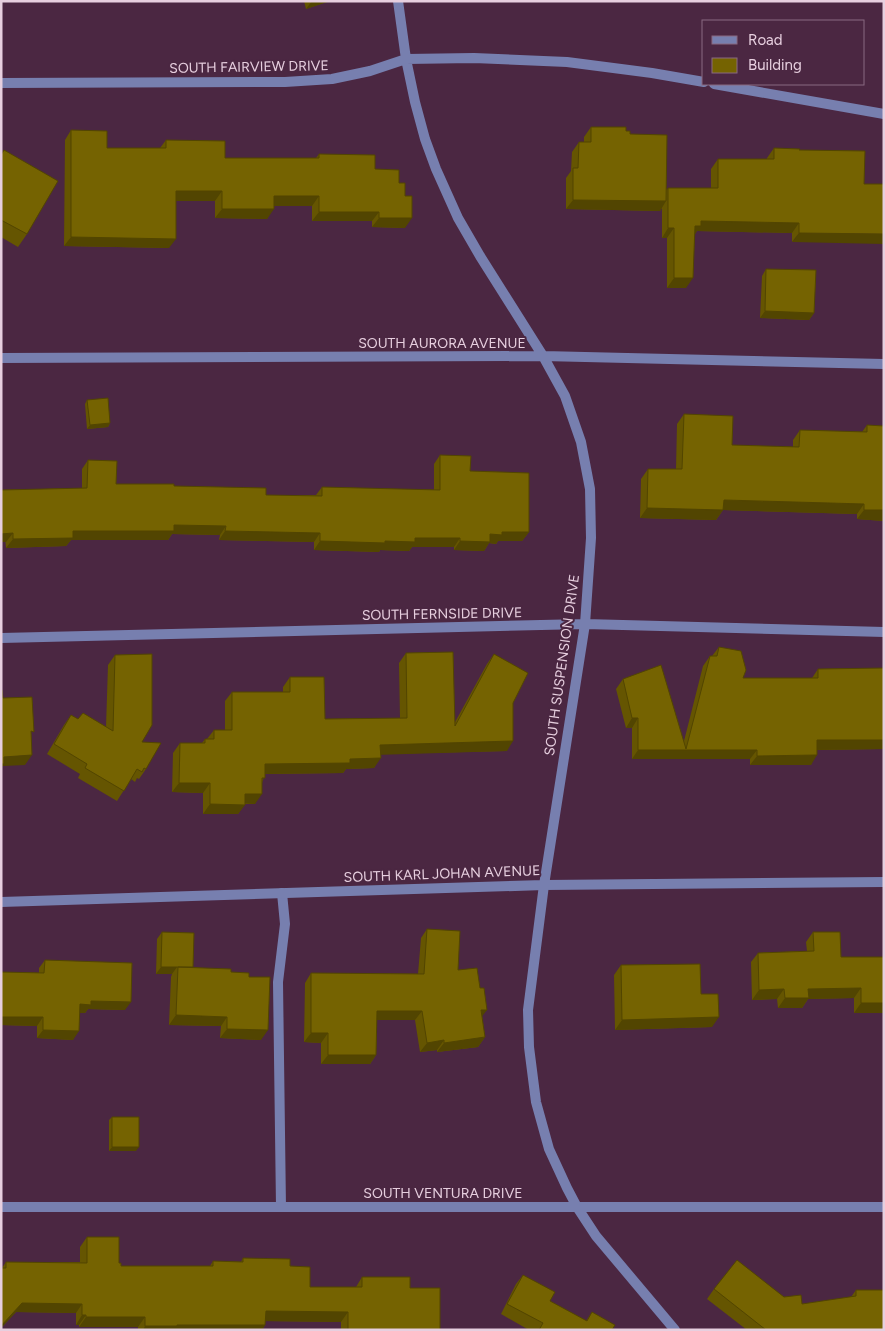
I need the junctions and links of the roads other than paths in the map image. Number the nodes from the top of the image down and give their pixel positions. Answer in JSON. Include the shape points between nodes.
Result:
{"nodes":[{"id":1,"x":398,"y":1,"type":"edge"},
{"id":2,"x":406,"y":59,"type":"junction"},
{"id":3,"x":702,"y":82,"type":"edge"},
{"id":4,"x":1,"y":83,"type":"edge"},
{"id":5,"x":720,"y":85,"type":"edge"},
{"id":6,"x":884,"y":114,"type":"edge"},
{"id":7,"x":543,"y":356,"type":"junction"},
{"id":8,"x":1,"y":358,"type":"edge"},
{"id":9,"x":884,"y":364,"type":"edge"},
{"id":10,"x":584,"y":624,"type":"junction"},
{"id":11,"x":884,"y":632,"type":"edge"},
{"id":12,"x":1,"y":638,"type":"edge"},
{"id":13,"x":884,"y":882,"type":"edge"},
{"id":14,"x":544,"y":885,"type":"junction"},
{"id":15,"x":282,"y":893,"type":"junction"},
{"id":16,"x":1,"y":902,"type":"edge"},
{"id":17,"x":1,"y":1207,"type":"edge"},
{"id":18,"x":281,"y":1207,"type":"junction"},
{"id":19,"x":577,"y":1207,"type":"junction"},
{"id":20,"x":884,"y":1207,"type":"edge"},
{"id":21,"x":675,"y":1330,"type":"edge"}],
"edges":[{"from":1,"to":2,"type":"street","name":"SOUTH SUSPENSION DRIVE"},
{"from":2,"to":3,"type":"street","name":"SOUTH FAIRVIEW DRIVE","via":[[567,62]]},
{"from":2,"to":4,"type":"street","name":"SOUTH FAIRVIEW DRIVE","via":[[332,79],[285,82]]},
{"from":2,"to":7,"type":"street","name":"SOUTH SUSPENSION DRIVE","via":[[425,139],[458,218]]},
{"from":5,"to":6,"type":"street"},
{"from":7,"to":8,"type":"street","name":"SOUTH AURORA AVENUE"},
{"from":7,"to":9,"type":"street","name":"SOUTH AURORA AVENUE"},
{"from":7,"to":10,"type":"street","name":"SOUTH SUSPENSION DRIVE","via":[[565,396],[581,442],[590,489],[592,538]]},
{"from":10,"to":11,"type":"street","name":"SOUTH FERNSIDE DRIVE"},
{"from":10,"to":12,"type":"street","name":"SOUTH FERNSIDE DRIVE"},
{"from":10,"to":14,"type":"street","name":"SOUTH SUSPENSION DRIVE"},
{"from":13,"to":14,"type":"street","name":"SOUTH KARL JOHAN AVENUE"},
{"from":14,"to":15,"type":"street","name":"SOUTH KARL JOHAN AVENUE"},
{"from":14,"to":19,"type":"street","name":"SOUTH SUSPENSION DRIVE","via":[[528,1010],[529,1047],[536,1102],[550,1149]]},
{"from":15,"to":16,"type":"street","name":"SOUTH KARL JOHAN AVENUE"},
{"from":15,"to":18,"type":"street","via":[[285,924],[278,982]]},
{"from":17,"to":18,"type":"street","name":"SOUTH VENTURA DRIVE"},
{"from":18,"to":19,"type":"street","name":"SOUTH VENTURA DRIVE"},
{"from":19,"to":20,"type":"street","name":"SOUTH VENTURA DRIVE"},
{"from":19,"to":21,"type":"street","name":"SOUTH SUSPENSION DRIVE","via":[[596,1236]]}]}
